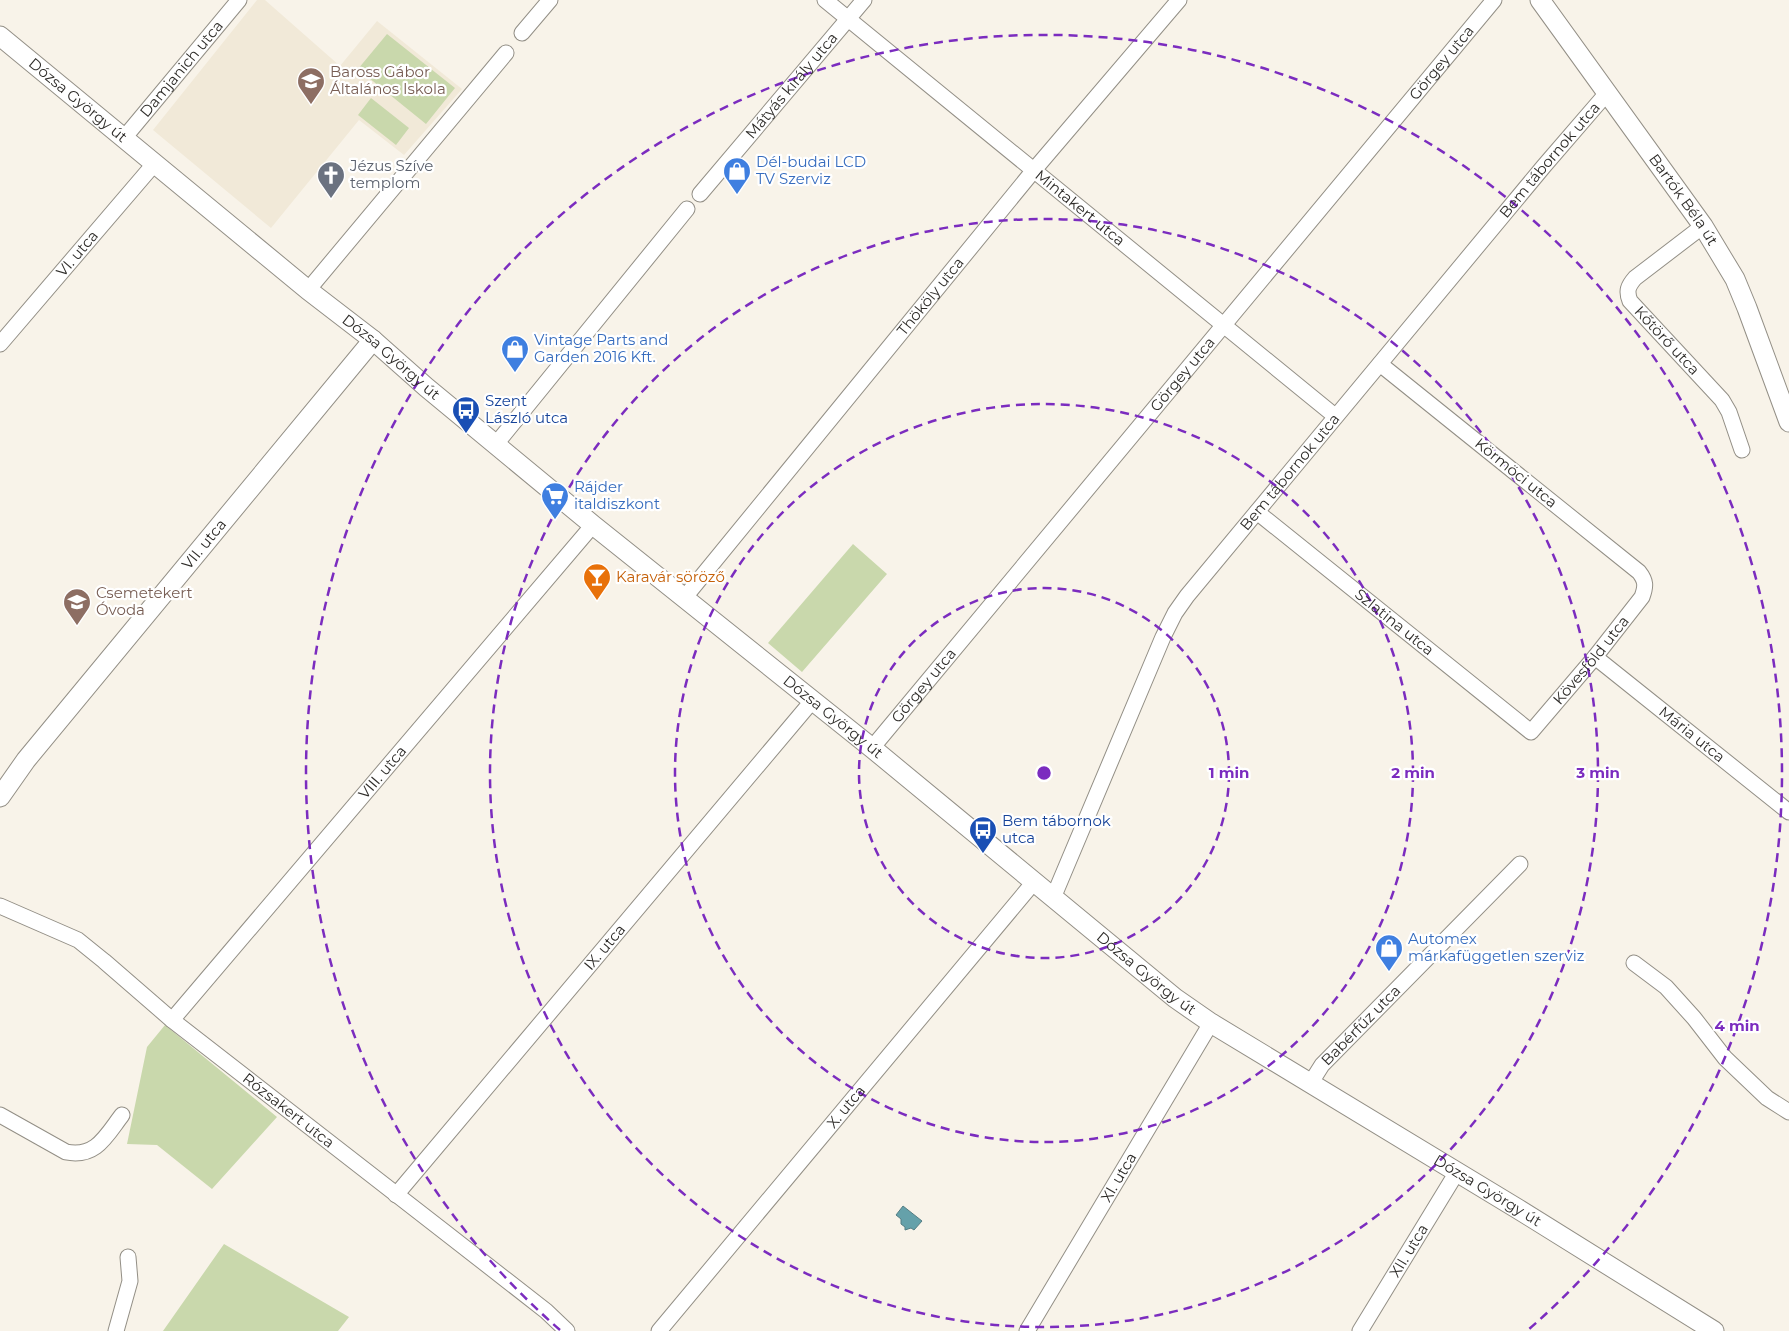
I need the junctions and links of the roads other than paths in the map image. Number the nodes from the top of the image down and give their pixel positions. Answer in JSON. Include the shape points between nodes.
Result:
{"nodes":[{"id":1,"x":239,"y":0,"type":"edge"},
{"id":2,"x":550,"y":0,"type":"edge"},
{"id":3,"x":825,"y":0,"type":"edge"},
{"id":4,"x":864,"y":0,"type":"edge"},
{"id":5,"x":1179,"y":0,"type":"edge"},
{"id":6,"x":1494,"y":0,"type":"edge"},
{"id":7,"x":1540,"y":0,"type":"edge"},
{"id":8,"x":848,"y":19,"type":"junction"},
{"id":9,"x":522,"y":33,"type":"dead end"},
{"id":10,"x":0,"y":36,"type":"edge"},
{"id":11,"x":506,"y":52,"type":"dead end"},
{"id":12,"x":1607,"y":94,"type":"junction"},
{"id":13,"x":124,"y":138,"type":"junction"},
{"id":14,"x":154,"y":163,"type":"junction"},
{"id":15,"x":1034,"y":170,"type":"junction"},
{"id":16,"x":700,"y":194,"type":"dead end"},
{"id":17,"x":687,"y":209,"type":"dead end"},
{"id":18,"x":1702,"y":226,"type":"junction"},
{"id":19,"x":308,"y":290,"type":"junction"},
{"id":20,"x":1223,"y":326,"type":"junction"},
{"id":21,"x":373,"y":340,"type":"junction"},
{"id":22,"x":0,"y":344,"type":"edge"},
{"id":23,"x":1380,"y":364,"type":"junction"},
{"id":24,"x":1335,"y":416,"type":"junction"},
{"id":25,"x":1789,"y":422,"type":"edge"},
{"id":26,"x":496,"y":444,"type":"junction"},
{"id":27,"x":1742,"y":450,"type":"dead end"},
{"id":28,"x":1257,"y":512,"type":"junction"},
{"id":29,"x":593,"y":524,"type":"junction"},
{"id":30,"x":1646,"y":587,"type":"joint"},
{"id":31,"x":685,"y":597,"type":"junction"},
{"id":32,"x":1595,"y":657,"type":"junction"},
{"id":33,"x":813,"y":700,"type":"junction"},
{"id":34,"x":1531,"y":732,"type":"joint"},
{"id":35,"x":872,"y":748,"type":"junction"},
{"id":36,"x":0,"y":797,"type":"edge"},
{"id":37,"x":1789,"y":812,"type":"edge"},
{"id":38,"x":1520,"y":864,"type":"dead end"},
{"id":39,"x":1034,"y":882,"type":"junction"},
{"id":40,"x":1053,"y":898,"type":"junction"},
{"id":41,"x":0,"y":906,"type":"edge"},
{"id":42,"x":1634,"y":962,"type":"dead end"},
{"id":43,"x":172,"y":1020,"type":"junction"},
{"id":44,"x":1210,"y":1023,"type":"junction"},
{"id":45,"x":1310,"y":1084,"type":"junction"},
{"id":46,"x":1789,"y":1112,"type":"edge"},
{"id":47,"x":0,"y":1115,"type":"edge"},
{"id":48,"x":122,"y":1115,"type":"dead end"},
{"id":49,"x":1457,"y":1172,"type":"junction"},
{"id":50,"x":396,"y":1194,"type":"junction"},
{"id":51,"x":128,"y":1257,"type":"dead end"},
{"id":52,"x":1703,"y":1328,"type":"edge"},
{"id":53,"x":116,"y":1331,"type":"edge"},
{"id":54,"x":567,"y":1331,"type":"edge"},
{"id":55,"x":659,"y":1331,"type":"edge"},
{"id":56,"x":1027,"y":1331,"type":"edge"},
{"id":57,"x":1360,"y":1331,"type":"edge"}],
"edges":[{"from":1,"to":13,"type":"street","name":"Damjanich utca"},
{"from":2,"to":9,"type":"street"},
{"from":3,"to":8,"type":"street","name":"Mintakert utca"},
{"from":4,"to":8,"type":"street","name":"Mátyás király utca"},
{"from":5,"to":15,"type":"street","name":"Thököly utca"},
{"from":6,"to":20,"type":"street","name":"Görgey utca"},
{"from":7,"to":12,"type":"street","name":"Bartók Béla út"},
{"from":8,"to":15,"type":"street","name":"Mintakert utca"},
{"from":8,"to":16,"type":"street","name":"Mátyás király utca"},
{"from":10,"to":13,"type":"street","name":"Dózsa György út"},
{"from":11,"to":19,"type":"street"},
{"from":12,"to":18,"type":"street","name":"Bartók Béla út"},
{"from":12,"to":23,"type":"street","name":"Bem tábornok utca"},
{"from":13,"to":14,"type":"street","name":"Dózsa György út"},
{"from":14,"to":19,"type":"street","name":"Dózsa György út"},
{"from":14,"to":22,"type":"street","name":"VI. utca"},
{"from":15,"to":20,"type":"street","name":"Mintakert utca"},
{"from":15,"to":31,"type":"street","name":"Thököly utca"},
{"from":17,"to":26,"type":"street"},
{"from":18,"to":25,"type":"street","name":"Bartók Béla út","via":[[1735,279]]},
{"from":18,"to":27,"type":"street","name":"Kőtörő utca","via":[[1635,278],[1627,293],[1630,301],[1722,400]]},
{"from":19,"to":21,"type":"street","name":"Dózsa György út"},
{"from":20,"to":24,"type":"street","name":"Mintakert utca"},
{"from":20,"to":35,"type":"street","name":"Görgey utca"},
{"from":21,"to":26,"type":"street","name":"Dózsa György út"},
{"from":21,"to":36,"type":"street","name":"VII. utca","via":[[26,760]]},
{"from":23,"to":24,"type":"street","name":"Bem tábornok utca"},
{"from":23,"to":30,"type":"street","name":"Körmöci utca","via":[[1638,572]]},
{"from":24,"to":28,"type":"street","name":"Bem tábornok utca"},
{"from":26,"to":29,"type":"street","name":"Dózsa György út"},
{"from":28,"to":34,"type":"street","name":"Szlatina utca"},
{"from":28,"to":40,"type":"street","name":"Bem tábornok utca","via":[[1175,613]]},
{"from":29,"to":31,"type":"street","name":"Dózsa György út"},
{"from":29,"to":43,"type":"street","name":"VIII. utca"},
{"from":30,"to":32,"type":"street","name":"Kövesföld utca","via":[[1636,606]]},
{"from":31,"to":33,"type":"street","name":"Dózsa György út"},
{"from":32,"to":34,"type":"street","name":"Kövesföld utca"},
{"from":32,"to":37,"type":"street","name":"Mária utca"},
{"from":33,"to":35,"type":"street","name":"Dózsa György út"},
{"from":33,"to":50,"type":"street","name":"IX. utca"},
{"from":35,"to":39,"type":"street","name":"Dózsa György út"},
{"from":38,"to":45,"type":"street","name":"Babérfűz utca","via":[[1322,1066]]},
{"from":39,"to":40,"type":"street","name":"Dózsa György út"},
{"from":39,"to":55,"type":"street","name":"X. utca"},
{"from":40,"to":44,"type":"street","name":"Dózsa György út"},
{"from":41,"to":43,"type":"street","name":"Rózsakert utca","via":[[78,940]]},
{"from":42,"to":46,"type":"street","via":[[1666,987],[1725,1058],[1766,1098]]},
{"from":43,"to":50,"type":"street","name":"Rózsakert utca"},
{"from":44,"to":45,"type":"street","name":"Dózsa György út"},
{"from":44,"to":56,"type":"street","name":"XI. utca"},
{"from":45,"to":49,"type":"street","name":"Dózsa György út"},
{"from":47,"to":48,"type":"street","via":[[75,1154],[95,1148]]},
{"from":49,"to":52,"type":"street","name":"Dózsa György út"},
{"from":49,"to":57,"type":"street","name":"XII. utca"},
{"from":50,"to":54,"type":"street","name":"Rózsakert utca"},
{"from":51,"to":53,"type":"street","via":[[130,1281]]}]}
